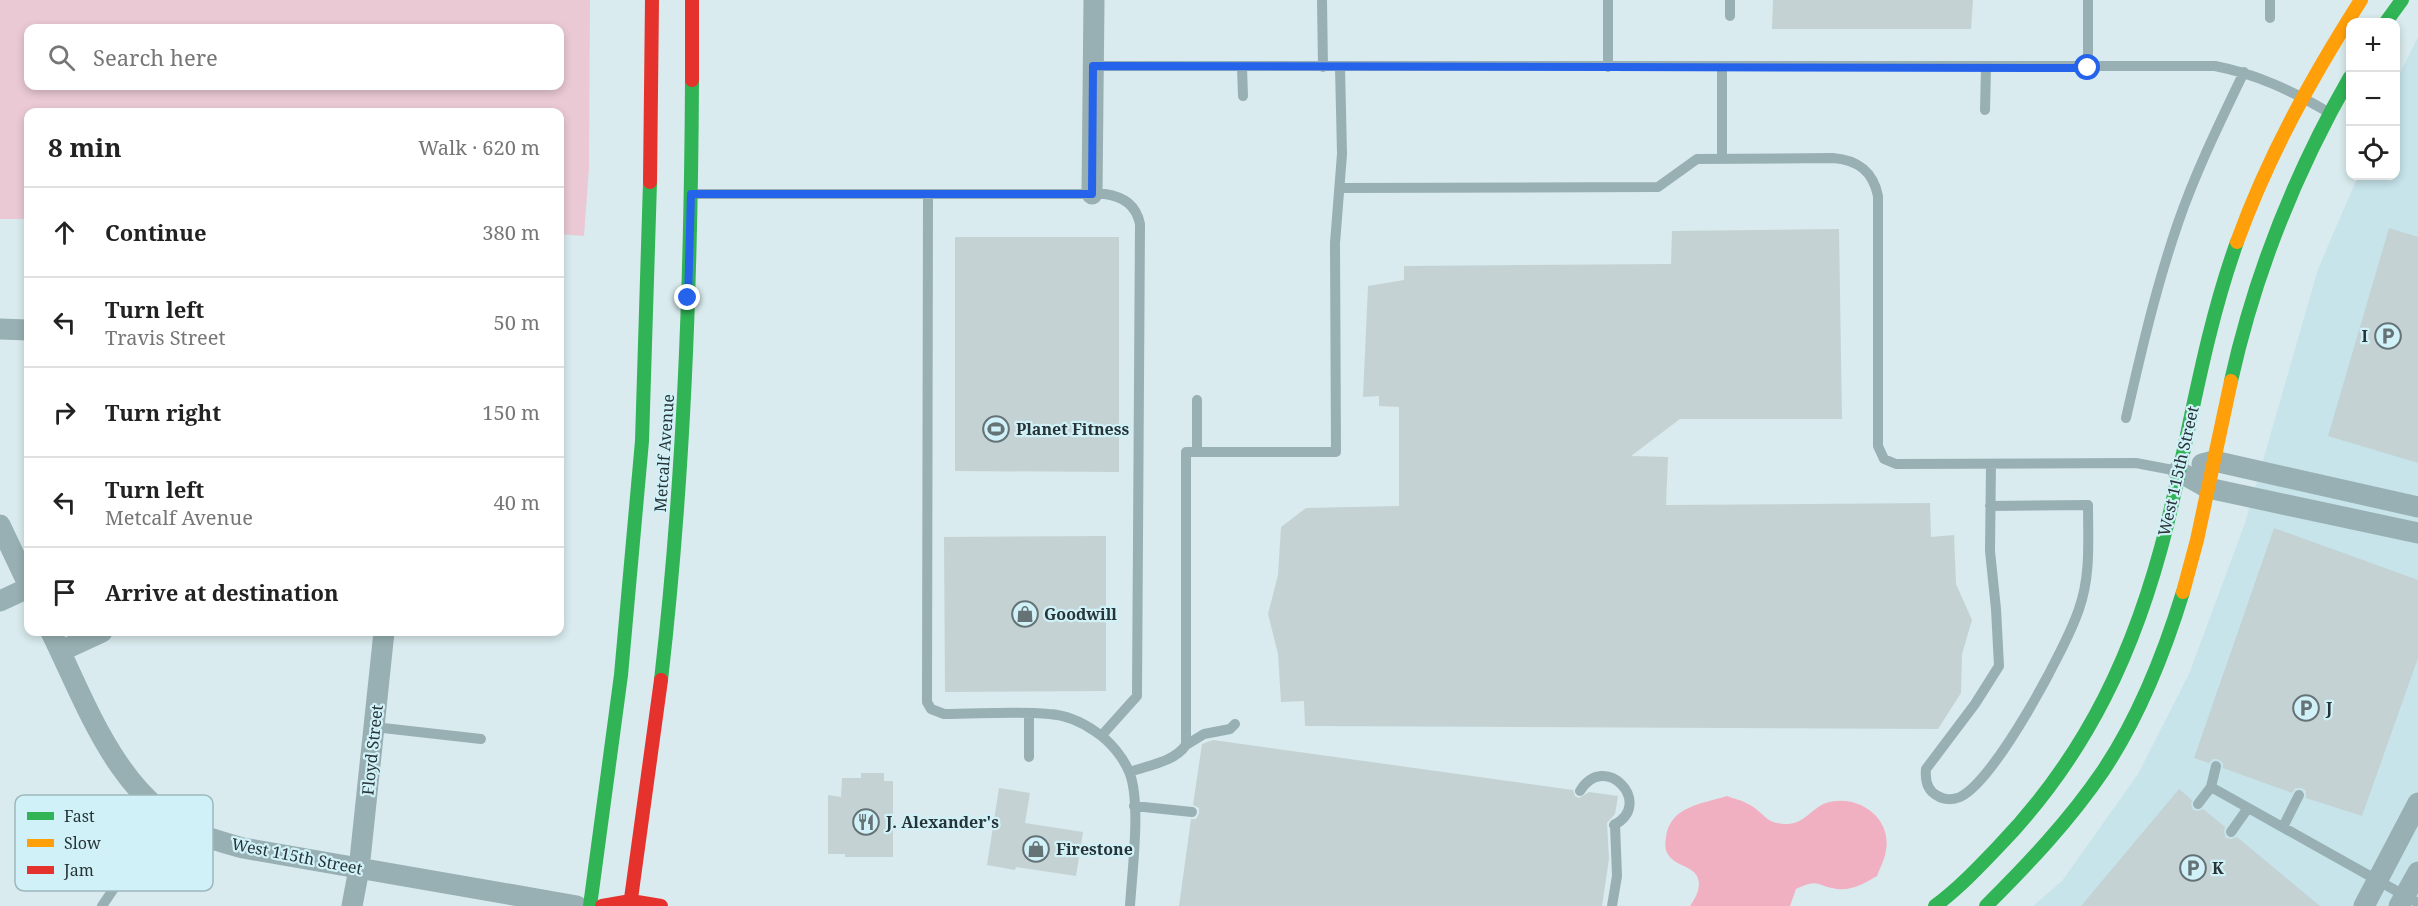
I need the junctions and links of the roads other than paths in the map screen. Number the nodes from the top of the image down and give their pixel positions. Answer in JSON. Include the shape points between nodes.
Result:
{"nodes":[{"id":1,"x":652,"y":0,"type":"edge"},
{"id":2,"x":692,"y":0,"type":"edge"},
{"id":3,"x":1094,"y":0,"type":"edge"},
{"id":4,"x":1322,"y":0,"type":"edge"},
{"id":5,"x":1608,"y":0,"type":"edge"},
{"id":6,"x":1730,"y":0,"type":"edge"},
{"id":7,"x":2088,"y":0,"type":"edge"},
{"id":8,"x":2270,"y":0,"type":"edge"},
{"id":9,"x":2361,"y":0,"type":"edge"},
{"id":10,"x":2402,"y":0,"type":"edge"},
{"id":11,"x":1730,"y":16,"type":"dead end"},
{"id":12,"x":2270,"y":18,"type":"dead end"},
{"id":13,"x":2389,"y":18,"type":"edge"},
{"id":14,"x":1093,"y":66,"type":"junction"},
{"id":15,"x":1242,"y":67,"type":"junction"},
{"id":16,"x":1323,"y":67,"type":"junction"},
{"id":17,"x":1340,"y":67,"type":"junction"},
{"id":18,"x":1608,"y":67,"type":"junction"},
{"id":19,"x":1722,"y":67,"type":"junction"},
{"id":20,"x":1986,"y":68,"type":"junction"},
{"id":21,"x":2088,"y":68,"type":"junction"},
{"id":22,"x":2244,"y":72,"type":"junction"},
{"id":23,"x":2346,"y":84,"type":"edge"},
{"id":24,"x":1243,"y":96,"type":"dead end"},
{"id":25,"x":2301,"y":96,"type":"junction"},
{"id":26,"x":1985,"y":110,"type":"dead end"},
{"id":27,"x":2329,"y":112,"type":"junction"},
{"id":28,"x":1722,"y":159,"type":"junction"},
{"id":29,"x":1340,"y":188,"type":"junction"},
{"id":30,"x":691,"y":194,"type":"junction"},
{"id":31,"x":1092,"y":194,"type":"junction"},
{"id":32,"x":928,"y":195,"type":"junction"},
{"id":33,"x":0,"y":329,"type":"edge"},
{"id":34,"x":24,"y":330,"type":"edge"},
{"id":35,"x":1197,"y":400,"type":"dead end"},
{"id":36,"x":2127,"y":418,"type":"dead end"},
{"id":37,"x":1197,"y":452,"type":"junction"},
{"id":38,"x":2214,"y":461,"type":"junction"},
{"id":39,"x":1991,"y":464,"type":"junction"},
{"id":40,"x":2178,"y":471,"type":"junction"},
{"id":41,"x":2208,"y":488,"type":"junction"},
{"id":42,"x":1990,"y":506,"type":"junction"},
{"id":43,"x":2418,"y":507,"type":"edge"},
{"id":44,"x":0,"y":525,"type":"edge"},
{"id":45,"x":2418,"y":534,"type":"edge"},
{"id":46,"x":24,"y":577,"type":"edge"},
{"id":47,"x":24,"y":588,"type":"edge"},
{"id":48,"x":0,"y":602,"type":"edge"},
{"id":49,"x":53,"y":636,"type":"edge"},
{"id":50,"x":93,"y":636,"type":"edge"},
{"id":51,"x":384,"y":636,"type":"edge"},
{"id":52,"x":61,"y":651,"type":"junction"},
{"id":53,"x":1029,"y":714,"type":"junction"},
{"id":54,"x":1235,"y":724,"type":"dead end"},
{"id":55,"x":374,"y":727,"type":"junction"},
{"id":56,"x":1102,"y":735,"type":"junction"},
{"id":57,"x":481,"y":739,"type":"dead end"},
{"id":58,"x":1186,"y":745,"type":"junction"},
{"id":59,"x":1029,"y":757,"type":"dead end"},
{"id":60,"x":2216,"y":766,"type":"dead end"},
{"id":61,"x":1130,"y":772,"type":"junction"},
{"id":62,"x":2211,"y":787,"type":"junction"},
{"id":63,"x":1580,"y":791,"type":"dead end"},
{"id":64,"x":143,"y":795,"type":"edge"},
{"id":65,"x":2299,"y":795,"type":"dead end"},
{"id":66,"x":2418,"y":803,"type":"edge"},
{"id":67,"x":2198,"y":804,"type":"dead end"},
{"id":68,"x":1134,"y":806,"type":"junction"},
{"id":69,"x":2248,"y":808,"type":"junction"},
{"id":70,"x":1192,"y":812,"type":"dead end"},
{"id":71,"x":2283,"y":827,"type":"junction"},
{"id":72,"x":2231,"y":832,"type":"dead end"},
{"id":73,"x":213,"y":838,"type":"edge"},
{"id":74,"x":359,"y":869,"type":"junction"},
{"id":75,"x":2418,"y":872,"type":"edge"},
{"id":76,"x":2378,"y":881,"type":"junction"},
{"id":77,"x":112,"y":891,"type":"edge"},
{"id":78,"x":2407,"y":902,"type":"edge"},
{"id":79,"x":630,"y":904,"type":"edge"},
{"id":80,"x":102,"y":906,"type":"edge"},
{"id":81,"x":352,"y":906,"type":"edge"},
{"id":82,"x":577,"y":906,"type":"edge"},
{"id":83,"x":590,"y":906,"type":"edge"},
{"id":84,"x":602,"y":906,"type":"edge"},
{"id":85,"x":661,"y":906,"type":"edge"},
{"id":86,"x":1130,"y":906,"type":"edge"},
{"id":87,"x":1612,"y":906,"type":"edge"},
{"id":88,"x":1935,"y":906,"type":"edge"},
{"id":89,"x":1986,"y":906,"type":"edge"},
{"id":90,"x":2364,"y":906,"type":"edge"}],
"edges":[{"from":1,"to":83,"type":"street","name":"Metcalf Avenue","via":[[642,441],[621,675]]},
{"from":2,"to":30,"type":"street","name":"Metcalf Avenue"},
{"from":3,"to":14,"type":"street"},
{"from":4,"to":16,"type":"lane"},
{"from":5,"to":18,"type":"lane"},
{"from":6,"to":11,"type":"lane"},
{"from":7,"to":21,"type":"lane"},
{"from":8,"to":12,"type":"lane"},
{"from":9,"to":25,"type":"street","name":"West 115th Street"},
{"from":10,"to":13,"type":"street"},
{"from":14,"to":15,"type":"lane"},
{"from":14,"to":31,"type":"street"},
{"from":15,"to":16,"type":"lane"},
{"from":15,"to":24,"type":"lane"},
{"from":16,"to":17,"type":"lane"},
{"from":17,"to":18,"type":"lane"},
{"from":17,"to":29,"type":"lane"},
{"from":18,"to":19,"type":"lane"},
{"from":19,"to":20,"type":"lane"},
{"from":19,"to":28,"type":"lane"},
{"from":20,"to":21,"type":"lane"},
{"from":20,"to":26,"type":"lane"},
{"from":21,"to":22,"type":"lane","via":[[2215,66]]},
{"from":22,"to":25,"type":"lane"},
{"from":22,"to":36,"type":"lane","via":[[2178,223],[2148,321]]},
{"from":23,"to":27,"type":"street","name":"West 115th Street"},
{"from":25,"to":27,"type":"lane"},
{"from":25,"to":40,"type":"street","name":"West 115th Street","via":[[2236,241],[2207,341]]},
{"from":27,"to":38,"type":"street","name":"West 115th Street","via":[[2278,222],[2256,283]]},
{"from":28,"to":29,"type":"lane","via":[[1697,159],[1658,187]]},
{"from":28,"to":39,"type":"lane","via":[[1841,158],[1867,170],[1878,196],[1881,455],[1896,464]]},
{"from":29,"to":37,"type":"lane","via":[[1335,243],[1336,452]]},
{"from":30,"to":32,"type":"lane"},
{"from":30,"to":79,"type":"street","name":"Metcalf Avenue","via":[[685,405],[670,603]]},
{"from":31,"to":32,"type":"lane"},
{"from":31,"to":56,"type":"lane","via":[[1115,195],[1125,200],[1133,206],[1140,224],[1137,696]]},
{"from":32,"to":53,"type":"lane","via":[[927,702],[931,709],[944,714]]},
{"from":33,"to":34,"type":"street"},
{"from":35,"to":37,"type":"lane"},
{"from":37,"to":58,"type":"lane","via":[[1186,452]]},
{"from":38,"to":40,"type":"street"},
{"from":38,"to":41,"type":"street","name":"West 115th Street"},
{"from":38,"to":43,"type":"street"},
{"from":39,"to":40,"type":"lane","via":[[2136,464]]},
{"from":39,"to":42,"type":"lane"},
{"from":40,"to":41,"type":"street"},
{"from":40,"to":88,"type":"street","name":"West 115th Street","via":[[2147,600],[2128,654],[2100,710],[2042,799],[2007,840]]},
{"from":41,"to":45,"type":"street"},
{"from":41,"to":89,"type":"street","name":"West 115th Street","via":[[2179,606],[2160,658],[2120,740],[2095,783],[2062,827]]},
{"from":42,"to":42,"type":"lane","via":[[1999,666],[1926,769],[1928,787],[1949,800],[1959,798],[1974,786],[2030,707],[2068,636],[2086,584],[2088,505]]},
{"from":44,"to":46,"type":"street"},
{"from":47,"to":48,"type":"street"},
{"from":49,"to":52,"type":"street","name":"West 115th Street"},
{"from":50,"to":52,"type":"street"},
{"from":51,"to":55,"type":"street","name":"Floyd Street"},
{"from":52,"to":64,"type":"street","name":"West 115th Street","via":[[112,754]]},
{"from":53,"to":56,"type":"lane","via":[[1070,718]]},
{"from":53,"to":59,"type":"lane"},
{"from":54,"to":58,"type":"lane","via":[[1230,729],[1204,734]]},
{"from":55,"to":57,"type":"lane"},
{"from":55,"to":74,"type":"street","name":"Floyd Street"},
{"from":56,"to":61,"type":"lane"},
{"from":58,"to":61,"type":"lane","via":[[1171,758]]},
{"from":60,"to":62,"type":"lane"},
{"from":61,"to":68,"type":"lane"},
{"from":62,"to":67,"type":"lane"},
{"from":62,"to":69,"type":"lane"},
{"from":63,"to":87,"type":"lane","via":[[1595,778],[1612,778],[1628,792],[1629,803],[1623,818],[1614,824]]},
{"from":65,"to":71,"type":"lane"},
{"from":66,"to":76,"type":"street"},
{"from":68,"to":70,"type":"lane"},
{"from":68,"to":86,"type":"lane"},
{"from":69,"to":71,"type":"lane"},
{"from":69,"to":72,"type":"lane"},
{"from":71,"to":76,"type":"lane"},
{"from":73,"to":74,"type":"street","name":"West 115th Street","via":[[243,848]]},
{"from":74,"to":81,"type":"street","name":"Floyd Street"},
{"from":74,"to":82,"type":"street","name":"West 115th Street"},
{"from":75,"to":78,"type":"street"},
{"from":76,"to":78,"type":"lane"},
{"from":76,"to":90,"type":"street"},
{"from":77,"to":80,"type":"lane"},
{"from":79,"to":84,"type":"street"},
{"from":79,"to":85,"type":"street"}]}
